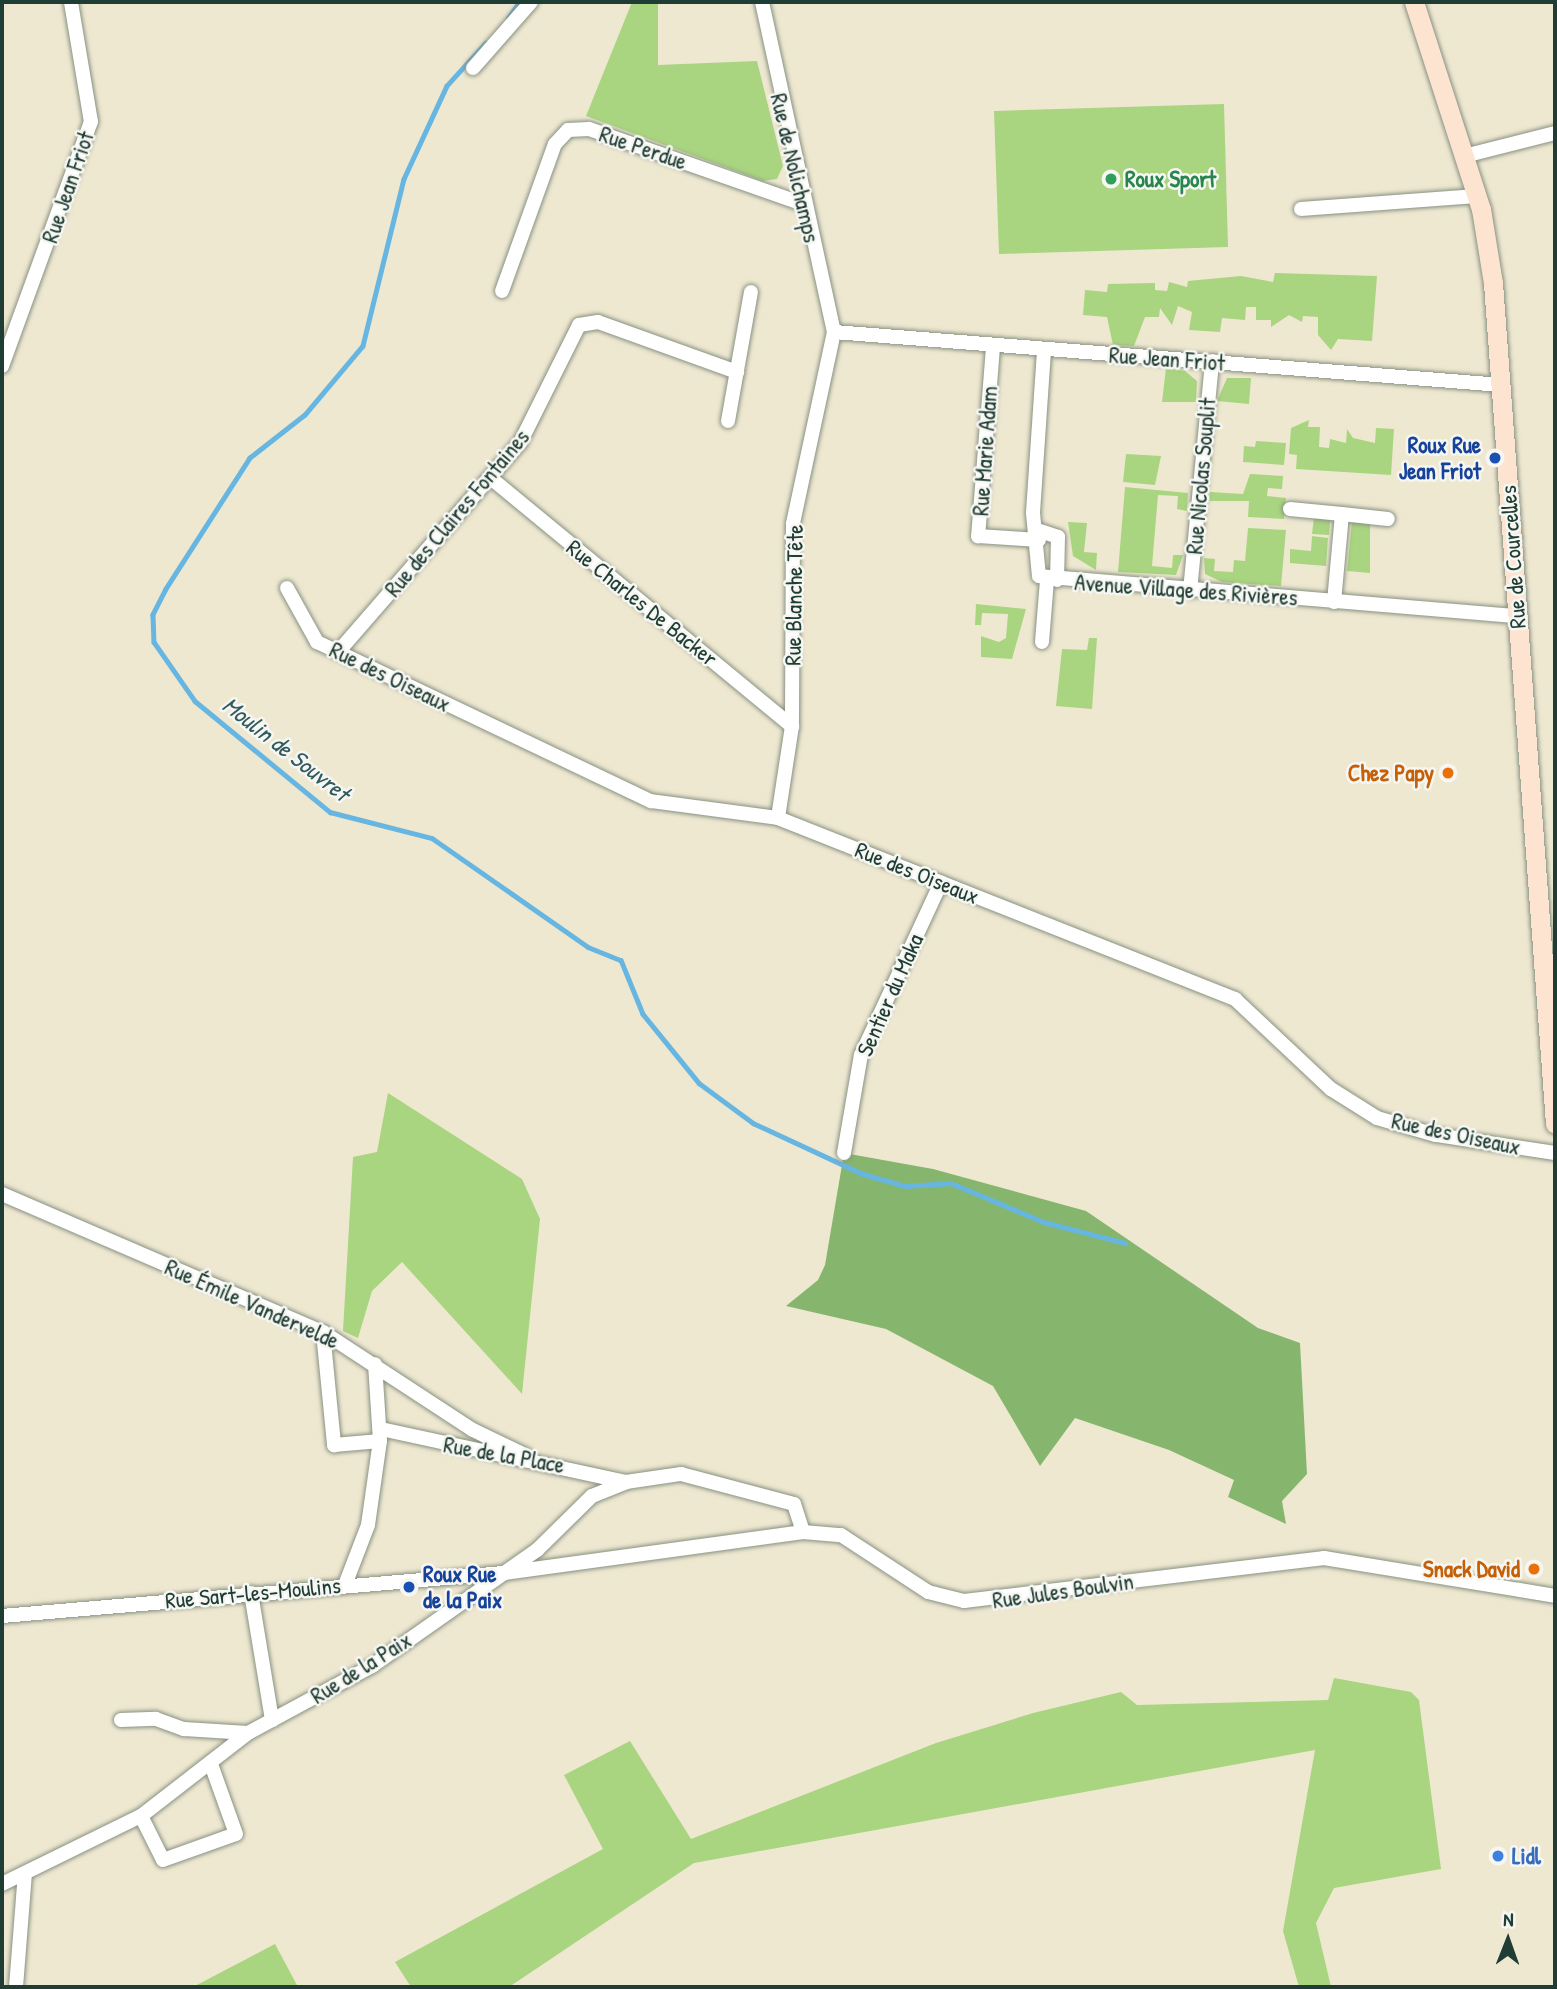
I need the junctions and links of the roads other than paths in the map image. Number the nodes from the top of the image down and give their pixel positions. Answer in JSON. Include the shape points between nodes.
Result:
{"nodes":[{"id":1,"x":71,"y":2,"type":"edge"},
{"id":2,"x":531,"y":2,"type":"edge"},
{"id":3,"x":762,"y":2,"type":"edge"},
{"id":4,"x":1415,"y":2,"type":"edge"},
{"id":5,"x":473,"y":68,"type":"dead end"},
{"id":6,"x":1555,"y":133,"type":"edge"},
{"id":7,"x":1464,"y":156,"type":"junction"},
{"id":8,"x":1477,"y":196,"type":"junction"},
{"id":9,"x":803,"y":204,"type":"junction"},
{"id":10,"x":1301,"y":209,"type":"dead end"},
{"id":11,"x":502,"y":291,"type":"dead end"},
{"id":12,"x":751,"y":292,"type":"dead end"},
{"id":13,"x":834,"y":332,"type":"junction"},
{"id":14,"x":993,"y":347,"type":"junction"},
{"id":15,"x":1044,"y":351,"type":"junction"},
{"id":16,"x":1212,"y":361,"type":"junction"},
{"id":17,"x":2,"y":366,"type":"edge"},
{"id":18,"x":737,"y":372,"type":"junction"},
{"id":19,"x":1501,"y":386,"type":"junction"},
{"id":20,"x":728,"y":421,"type":"dead end"},
{"id":21,"x":492,"y":480,"type":"junction"},
{"id":22,"x":1290,"y":509,"type":"dead end"},
{"id":23,"x":1342,"y":514,"type":"junction"},
{"id":24,"x":1388,"y":519,"type":"dead end"},
{"id":25,"x":1039,"y":536,"type":"junction"},
{"id":26,"x":1048,"y":579,"type":"junction"},
{"id":27,"x":287,"y":588,"type":"dead end"},
{"id":28,"x":1190,"y":591,"type":"junction"},
{"id":29,"x":1334,"y":602,"type":"junction"},
{"id":30,"x":1516,"y":616,"type":"junction"},
{"id":31,"x":1042,"y":642,"type":"dead end"},
{"id":32,"x":338,"y":652,"type":"junction"},
{"id":33,"x":792,"y":726,"type":"junction"},
{"id":34,"x":778,"y":818,"type":"junction"},
{"id":35,"x":941,"y":883,"type":"junction"},
{"id":36,"x":1555,"y":1124,"type":"edge"},
{"id":37,"x":844,"y":1153,"type":"dead end"},
{"id":38,"x":1555,"y":1153,"type":"edge"},
{"id":39,"x":2,"y":1194,"type":"edge"},
{"id":40,"x":323,"y":1332,"type":"junction"},
{"id":41,"x":375,"y":1364,"type":"junction"},
{"id":42,"x":380,"y":1435,"type":"junction"},
{"id":43,"x":527,"y":1456,"type":"junction"},
{"id":44,"x":626,"y":1482,"type":"junction"},
{"id":45,"x":803,"y":1532,"type":"junction"},
{"id":46,"x":504,"y":1573,"type":"junction"},
{"id":47,"x":345,"y":1585,"type":"junction"},
{"id":48,"x":251,"y":1593,"type":"junction"},
{"id":49,"x":1555,"y":1596,"type":"edge"},
{"id":50,"x":2,"y":1616,"type":"edge"},
{"id":51,"x":121,"y":1720,"type":"dead end"},
{"id":52,"x":272,"y":1720,"type":"junction"},
{"id":53,"x":248,"y":1733,"type":"junction"},
{"id":54,"x":211,"y":1764,"type":"junction"},
{"id":55,"x":141,"y":1816,"type":"junction"},
{"id":56,"x":25,"y":1873,"type":"junction"},
{"id":57,"x":2,"y":1884,"type":"edge"},
{"id":58,"x":16,"y":1987,"type":"edge"}],
"edges":[{"from":1,"to":17,"type":"street","name":"Rue Jean Friot","via":[[91,122]]},
{"from":2,"to":5,"type":"street"},
{"from":3,"to":9,"type":"street","name":"Rue de Nolichamps"},
{"from":4,"to":7,"type":"main road","name":"Rue de Courcelles"},
{"from":6,"to":7,"type":"street"},
{"from":7,"to":8,"type":"main road","name":"Rue de Courcelles"},
{"from":8,"to":10,"type":"street"},
{"from":8,"to":19,"type":"main road","name":"Rue de Courcelles"},
{"from":9,"to":11,"type":"street","name":"Rue Perdue","via":[[589,129],[568,130],[555,144]]},
{"from":9,"to":13,"type":"street","name":"Rue de Nolichamps"},
{"from":12,"to":18,"type":"street"},
{"from":13,"to":14,"type":"street","name":"Rue Jean Friot"},
{"from":13,"to":33,"type":"street","name":"Rue Blanche Tête","via":[[793,524]]},
{"from":14,"to":15,"type":"street","name":"Rue Jean Friot"},
{"from":14,"to":25,"type":"street","name":"Rue Marie Adam","via":[[978,536]]},
{"from":15,"to":16,"type":"street","name":"Rue Jean Friot"},
{"from":15,"to":25,"type":"street","via":[[1033,513]]},
{"from":16,"to":19,"type":"street","name":"Rue Jean Friot"},
{"from":16,"to":28,"type":"street","name":"Rue Nicolas Souplit"},
{"from":18,"to":20,"type":"street"},
{"from":18,"to":21,"type":"street","name":"Rue des Claires Fontaines","via":[[598,323],[579,325],[534,421]]},
{"from":19,"to":30,"type":"main road","name":"Rue de Courcelles"},
{"from":21,"to":32,"type":"street","name":"Rue des Claires Fontaines"},
{"from":21,"to":33,"type":"street","name":"Rue Charles De Backer"},
{"from":22,"to":23,"type":"street"},
{"from":23,"to":24,"type":"street"},
{"from":23,"to":29,"type":"street"},
{"from":25,"to":26,"type":"street","via":[[1058,537]]},
{"from":26,"to":28,"type":"street","name":"Avenue Village des Rivières"},
{"from":26,"to":31,"type":"street"},
{"from":27,"to":32,"type":"street","name":"Rue des Oiseaux","via":[[303,626]]},
{"from":28,"to":29,"type":"street","name":"Avenue Village des Rivières"},
{"from":29,"to":30,"type":"street","name":"Avenue Village des Rivières"},
{"from":30,"to":36,"type":"main road","name":"Rue de Courcelles"},
{"from":32,"to":34,"type":"street","name":"Rue des Oiseaux","via":[[651,801]]},
{"from":33,"to":34,"type":"street","name":"Rue Blanche Tête"},
{"from":34,"to":35,"type":"street","name":"Rue des Oiseaux"},
{"from":35,"to":37,"type":"street","name":"Sentier du Maka","via":[[861,1055]]},
{"from":35,"to":38,"type":"street","name":"Rue des Oiseaux","via":[[1236,999],[1331,1089],[1377,1118],[1436,1135]]},
{"from":39,"to":40,"type":"street","name":"Rue Émile Vandervelde"},
{"from":40,"to":41,"type":"street","name":"Rue Émile Vandervelde"},
{"from":40,"to":42,"type":"street","name":"Rue de la Place","via":[[334,1445]]},
{"from":41,"to":42,"type":"street"},
{"from":41,"to":43,"type":"street","name":"Rue Émile Vandervelde","via":[[473,1430]]},
{"from":42,"to":43,"type":"street","name":"Rue de la Place","via":[[472,1452]]},
{"from":42,"to":47,"type":"street","via":[[368,1525]]},
{"from":43,"to":44,"type":"street","name":"Rue de la Place"},
{"from":44,"to":45,"type":"street","via":[[681,1474],[743,1486],[794,1504]]},
{"from":44,"to":46,"type":"street","name":"Rue de la Paix","via":[[592,1496]]},
{"from":45,"to":46,"type":"street","name":"Rue Jules Boulvin"},
{"from":45,"to":49,"type":"street","name":"Rue Jules Boulvin","via":[[841,1535],[928,1592],[964,1601],[1324,1558]]},
{"from":46,"to":47,"type":"street","name":"Rue Sart-les-Moulins"},
{"from":46,"to":52,"type":"street","name":"Rue de la Paix","via":[[372,1666]]},
{"from":47,"to":48,"type":"street","name":"Rue Sart-les-Moulins"},
{"from":48,"to":50,"type":"street","name":"Rue Sart-les-Moulins"},
{"from":48,"to":52,"type":"street"},
{"from":51,"to":53,"type":"street"},
{"from":52,"to":53,"type":"street","name":"Rue de la Paix"},
{"from":53,"to":54,"type":"street","name":"Rue de la Paix"},
{"from":54,"to":55,"type":"street","name":"Rue de la Paix"},
{"from":54,"to":55,"type":"street","via":[[236,1834],[163,1860]]},
{"from":55,"to":56,"type":"street","name":"Rue de la Paix"},
{"from":56,"to":57,"type":"street","name":"Rue de la Paix"},
{"from":56,"to":58,"type":"street"}]}
